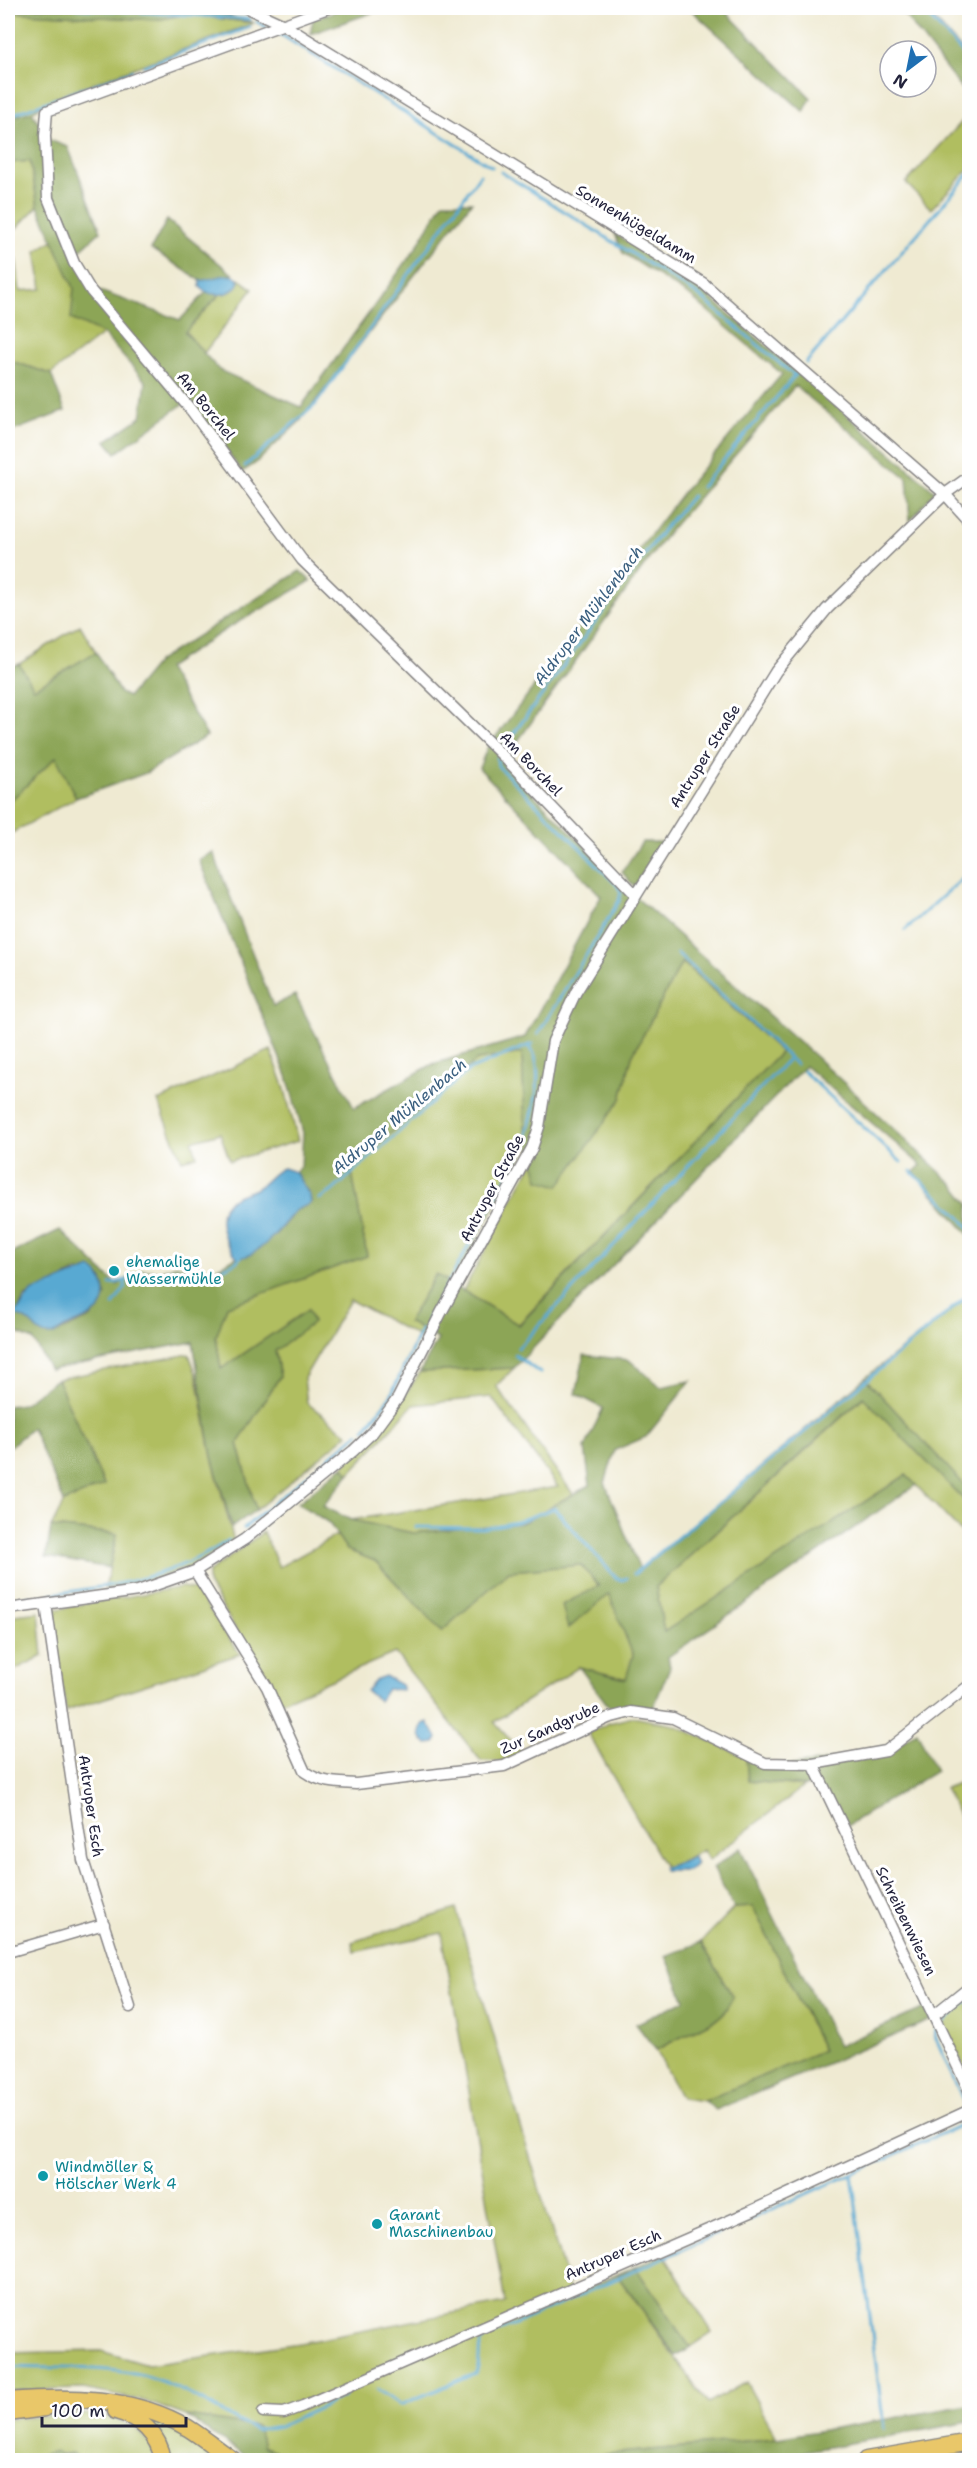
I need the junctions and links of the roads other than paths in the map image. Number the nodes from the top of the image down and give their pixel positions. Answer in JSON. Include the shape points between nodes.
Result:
{"nodes":[{"id":1,"x":246,"y":8,"type":"edge"},
{"id":2,"x":328,"y":8,"type":"edge"},
{"id":3,"x":284,"y":25,"type":"junction"},
{"id":4,"x":969,"y":476,"type":"edge"},
{"id":5,"x":945,"y":494,"type":"junction"},
{"id":6,"x":969,"y":522,"type":"edge"},
{"id":7,"x":636,"y":895,"type":"junction"},
{"id":8,"x":195,"y":1571,"type":"junction"},
{"id":9,"x":46,"y":1604,"type":"junction"},
{"id":10,"x":8,"y":1609,"type":"edge"},
{"id":11,"x":969,"y":1685,"type":"edge"},
{"id":12,"x":813,"y":1764,"type":"junction"},
{"id":13,"x":104,"y":1924,"type":"junction"},
{"id":14,"x":8,"y":1952,"type":"edge"},
{"id":15,"x":969,"y":1986,"type":"edge"},
{"id":16,"x":130,"y":2007,"type":"dead end"},
{"id":17,"x":934,"y":2014,"type":"junction"},
{"id":18,"x":969,"y":2092,"type":"edge"},
{"id":19,"x":969,"y":2110,"type":"edge"},
{"id":20,"x":8,"y":2401,"type":"edge"},
{"id":21,"x":263,"y":2412,"type":"dead end"},
{"id":22,"x":8,"y":2413,"type":"edge"},
{"id":23,"x":969,"y":2442,"type":"edge"},
{"id":24,"x":163,"y":2460,"type":"edge"},
{"id":25,"x":233,"y":2460,"type":"edge"},
{"id":26,"x":866,"y":2460,"type":"edge"}],
"edges":[{"from":1,"to":3,"type":"street","name":"Sonnenhügeldamm"},
{"from":2,"to":3,"type":"street","name":"Am Borchel"},
{"from":3,"to":5,"type":"street","name":"Sonnenhügeldamm","via":[[703,283]]},
{"from":3,"to":7,"type":"street","name":"Am Borchel","via":[[47,111],[47,183],[52,213],[82,278],[198,419],[302,560],[504,756]]},
{"from":4,"to":5,"type":"street","name":"Antruper Straße"},
{"from":5,"to":6,"type":"street","name":"Sonnenhügeldamm"},
{"from":5,"to":7,"type":"street","name":"Antruper Straße","via":[[827,609],[792,649]]},
{"from":7,"to":8,"type":"street","name":"Antruper Straße","via":[[576,992],[553,1041],[532,1148],[388,1414],[353,1451],[245,1539]]},
{"from":8,"to":9,"type":"street","name":"Antruper Straße","via":[[138,1591]]},
{"from":8,"to":12,"type":"street","name":"Zur Sandgrube","via":[[267,1687],[297,1760],[315,1779],[356,1784],[504,1766],[608,1718],[631,1712],[673,1719],[765,1763]]},
{"from":9,"to":10,"type":"street","name":"Antruper Straße"},
{"from":9,"to":13,"type":"street","name":"Antruper Esch","via":[[83,1860]]},
{"from":11,"to":12,"type":"street","name":"Zur Sandgrube","via":[[886,1751]]},
{"from":12,"to":17,"type":"street","name":"Schreibenwiesen"},
{"from":13,"to":14,"type":"street"},
{"from":13,"to":16,"type":"street","name":"Antruper Esch"},
{"from":15,"to":17,"type":"street"},
{"from":17,"to":18,"type":"street","name":"Schreibenwiesen"},
{"from":19,"to":21,"type":"street","name":"Antruper Esch","via":[[749,2212],[303,2406],[284,2413]]},
{"from":20,"to":25,"type":"highway","via":[[70,2398],[138,2407],[188,2428]]},
{"from":22,"to":24,"type":"highway","via":[[72,2407],[119,2411],[148,2430]]},
{"from":23,"to":26,"type":"highway"}]}
